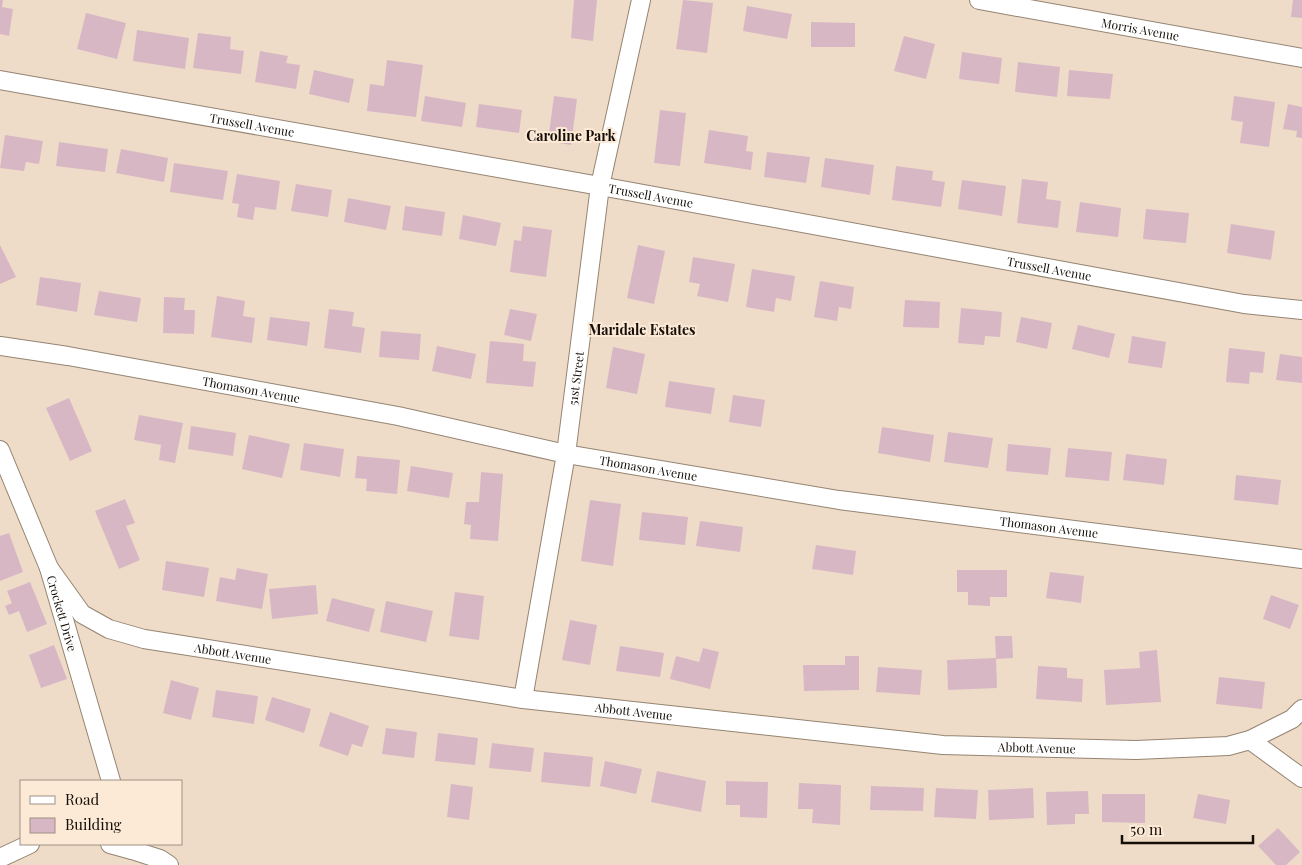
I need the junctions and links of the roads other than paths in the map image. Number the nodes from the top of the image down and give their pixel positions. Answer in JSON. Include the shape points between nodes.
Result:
{"nodes":[{"id":1,"x":641,"y":0,"type":"edge"},
{"id":2,"x":979,"y":0,"type":"edge"},
{"id":3,"x":1302,"y":58,"type":"edge"},
{"id":4,"x":0,"y":80,"type":"edge"},
{"id":5,"x":600,"y":186,"type":"junction"},
{"id":6,"x":1302,"y":310,"type":"edge"},
{"id":7,"x":0,"y":346,"type":"edge"},
{"id":8,"x":0,"y":450,"type":"edge"},
{"id":9,"x":566,"y":454,"type":"junction"},
{"id":10,"x":1302,"y":559,"type":"edge"},
{"id":11,"x":48,"y":568,"type":"junction"},
{"id":12,"x":523,"y":699,"type":"junction"},
{"id":13,"x":1302,"y":709,"type":"edge"},
{"id":14,"x":1250,"y":740,"type":"junction"},
{"id":15,"x":1302,"y":778,"type":"edge"},
{"id":16,"x":111,"y":780,"type":"edge"},
{"id":17,"x":28,"y":845,"type":"edge"},
{"id":18,"x":117,"y":845,"type":"edge"},
{"id":19,"x":131,"y":847,"type":"edge"},
{"id":20,"x":0,"y":858,"type":"edge"},
{"id":21,"x":169,"y":865,"type":"edge"}],
"edges":[{"from":1,"to":5,"type":"street","name":"51st Street"},
{"from":2,"to":3,"type":"street","name":"Morris Avenue"},
{"from":4,"to":5,"type":"street","name":"Trussell Avenue"},
{"from":5,"to":6,"type":"street","name":"Trussell Avenue","via":[[1244,304]]},
{"from":5,"to":9,"type":"street","name":"51st Street"},
{"from":7,"to":9,"type":"street","name":"Thomason Avenue","via":[[398,416]]},
{"from":8,"to":11,"type":"street","name":"Crockett Drive"},
{"from":9,"to":10,"type":"street","name":"Thomason Avenue","via":[[839,500]]},
{"from":9,"to":12,"type":"street","name":"51st Street"},
{"from":11,"to":12,"type":"street","name":"Abbott Avenue","via":[[82,614],[109,629],[135,637]]},
{"from":11,"to":16,"type":"street","name":"Crockett Drive"},
{"from":12,"to":14,"type":"street","name":"Abbott Avenue","via":[[943,746],[1136,750],[1228,746]]},
{"from":13,"to":14,"type":"street","name":"Abbott Avenue","via":[[1292,719]]},
{"from":14,"to":15,"type":"street"},
{"from":17,"to":20,"type":"street"},
{"from":18,"to":19,"type":"street"},
{"from":19,"to":21,"type":"street"}]}
